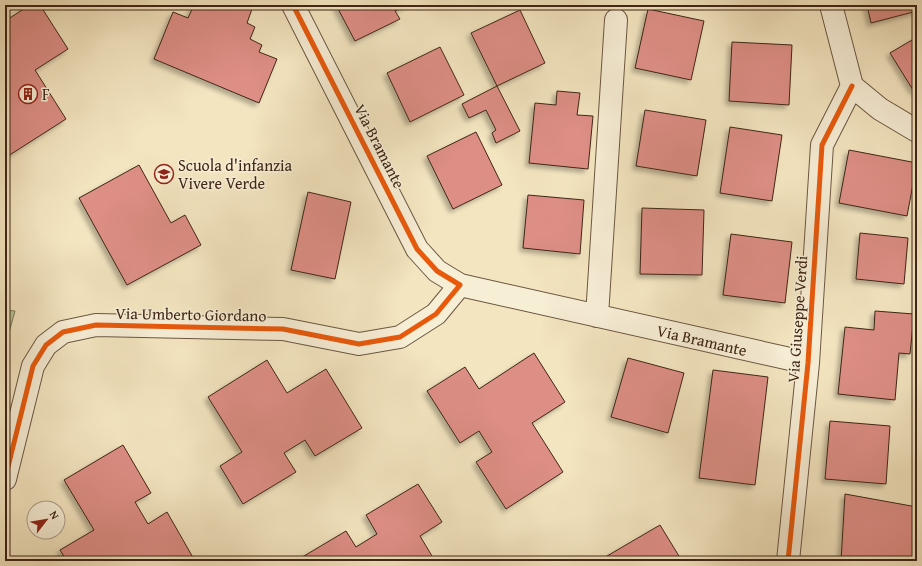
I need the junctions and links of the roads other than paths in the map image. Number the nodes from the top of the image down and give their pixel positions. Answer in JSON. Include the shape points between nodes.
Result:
{"nodes":[{"id":1,"x":293,"y":5,"type":"edge"},
{"id":2,"x":831,"y":5,"type":"edge"},
{"id":3,"x":616,"y":20,"type":"dead end"},
{"id":4,"x":852,"y":86,"type":"junction"},
{"id":5,"x":917,"y":131,"type":"edge"},
{"id":6,"x":460,"y":285,"type":"junction"},
{"id":7,"x":597,"y":316,"type":"junction"},
{"id":8,"x":808,"y":363,"type":"junction"},
{"id":9,"x":5,"y":479,"type":"edge"},
{"id":10,"x":788,"y":561,"type":"edge"}],
"edges":[{"from":1,"to":6,"type":"street","name":"Via Bramante","via":[[417,249],[437,271]]},
{"from":2,"to":4,"type":"street"},
{"from":3,"to":7,"type":"street"},
{"from":4,"to":5,"type":"street","via":[[880,109]]},
{"from":4,"to":8,"type":"street","name":"Via Giuseppe Verdi","via":[[822,145]]},
{"from":6,"to":7,"type":"street","name":"Via Bramante"},
{"from":6,"to":9,"type":"street","name":"Via Umberto Giordano","via":[[436,314],[400,337],[359,344],[283,330],[96,325],[63,332],[46,345],[33,366]]},
{"from":7,"to":8,"type":"street","name":"Via Bramante"},
{"from":8,"to":10,"type":"street","name":"Via Giuseppe Verdi"}]}
